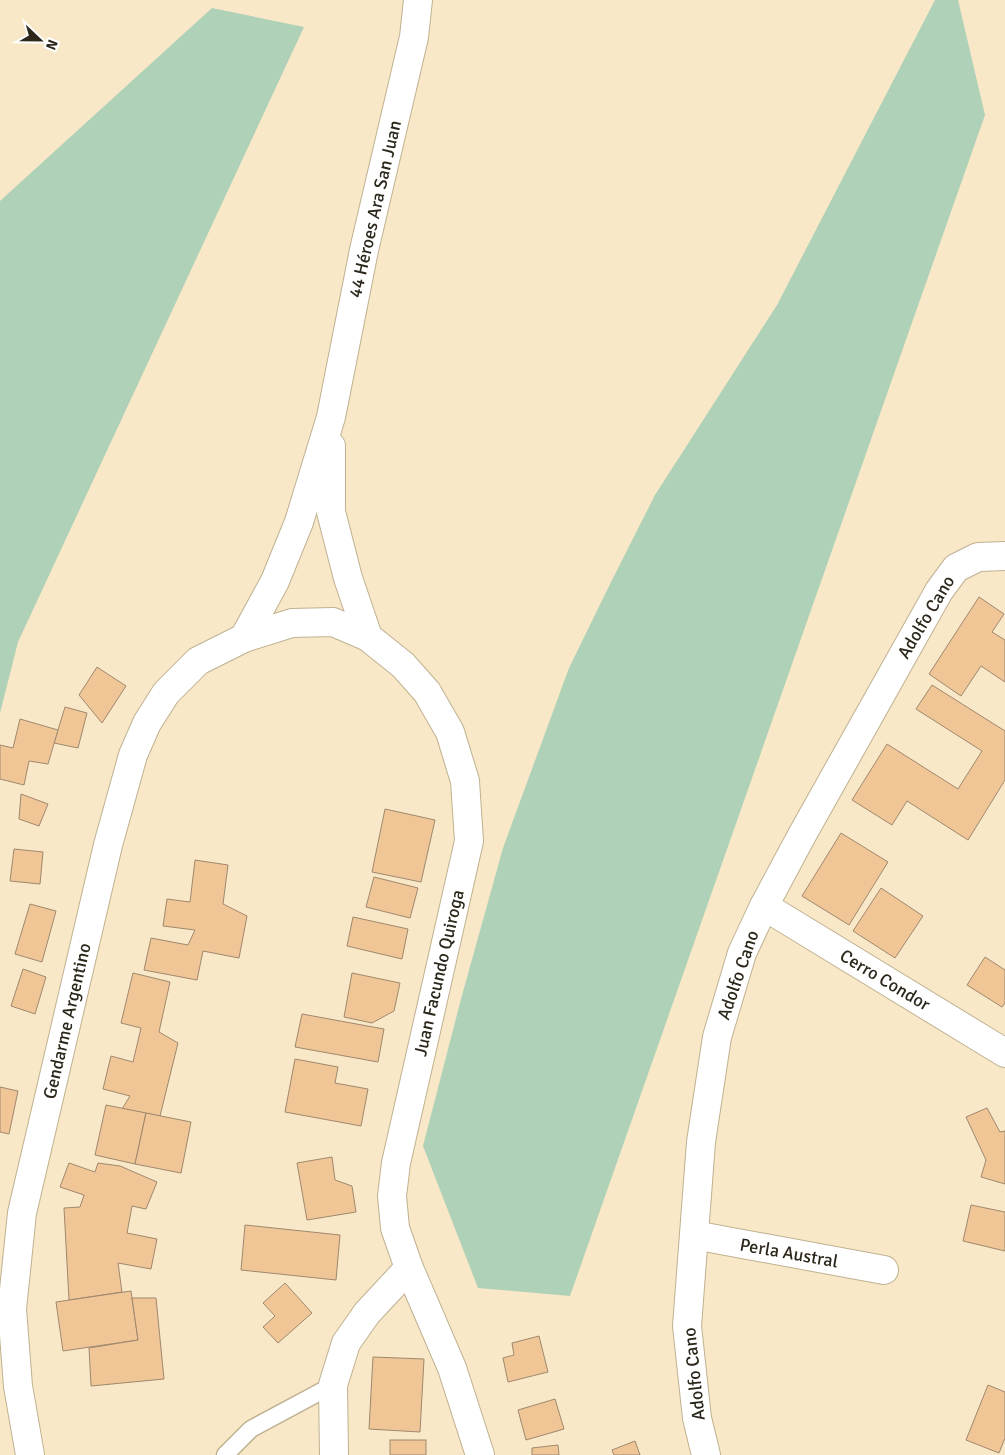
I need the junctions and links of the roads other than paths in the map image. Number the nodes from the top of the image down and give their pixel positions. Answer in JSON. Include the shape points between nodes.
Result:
{"nodes":[{"id":1,"x":418,"y":0,"type":"edge"},
{"id":2,"x":331,"y":417,"type":"junction"},
{"id":3,"x":1005,"y":556,"type":"edge"},
{"id":4,"x":368,"y":637,"type":"junction"},
{"id":5,"x":244,"y":638,"type":"junction"},
{"id":6,"x":764,"y":906,"type":"junction"},
{"id":7,"x":1005,"y":1053,"type":"edge"},
{"id":8,"x":694,"y":1235,"type":"junction"},
{"id":9,"x":409,"y":1268,"type":"junction"},
{"id":10,"x":884,"y":1270,"type":"dead end"},
{"id":11,"x":333,"y":1385,"type":"junction"},
{"id":12,"x":30,"y":1455,"type":"edge"},
{"id":13,"x":225,"y":1455,"type":"edge"},
{"id":14,"x":334,"y":1455,"type":"edge"},
{"id":15,"x":480,"y":1455,"type":"edge"},
{"id":16,"x":706,"y":1455,"type":"edge"}],
"edges":[{"from":1,"to":2,"type":"street","name":"44 Héroes Ara San Juan","via":[[414,37],[364,250]]},
{"from":2,"to":4,"type":"street","name":"44 Héroes Ara San Juan","via":[[330,512]]},
{"from":2,"to":5,"type":"street","name":"44 Héroes Ara San Juan","via":[[299,522],[274,581]]},
{"from":3,"to":6,"type":"street","name":"Adolfo Cano","via":[[978,557],[956,568],[938,591]]},
{"from":4,"to":5,"type":"street","name":"Juan Facundo Quiroga","via":[[333,622],[292,624]]},
{"from":4,"to":9,"type":"street","name":"Juan Facundo Quiroga","via":[[403,665],[427,692],[450,732],[465,780],[469,841],[396,1162],[392,1196],[396,1228]]},
{"from":5,"to":12,"type":"street","name":"Gendarme Argentino","via":[[198,660],[166,693],[147,723],[133,755],[108,845],[22,1214],[12,1309],[18,1386]]},
{"from":6,"to":7,"type":"street","name":"Cerro Condor"},
{"from":6,"to":8,"type":"street","name":"Adolfo Cano","via":[[742,953],[717,1037],[701,1142]]},
{"from":8,"to":10,"type":"street","name":"Perla Austral"},
{"from":8,"to":16,"type":"street","name":"Adolfo Cano","via":[[687,1326],[697,1418]]},
{"from":9,"to":11,"type":"street","via":[[367,1313],[346,1343]]},
{"from":9,"to":15,"type":"street","name":"Juan Facundo Quiroga","via":[[452,1368]]},
{"from":11,"to":13,"type":"lane","via":[[251,1429]]},
{"from":11,"to":14,"type":"street"}]}
